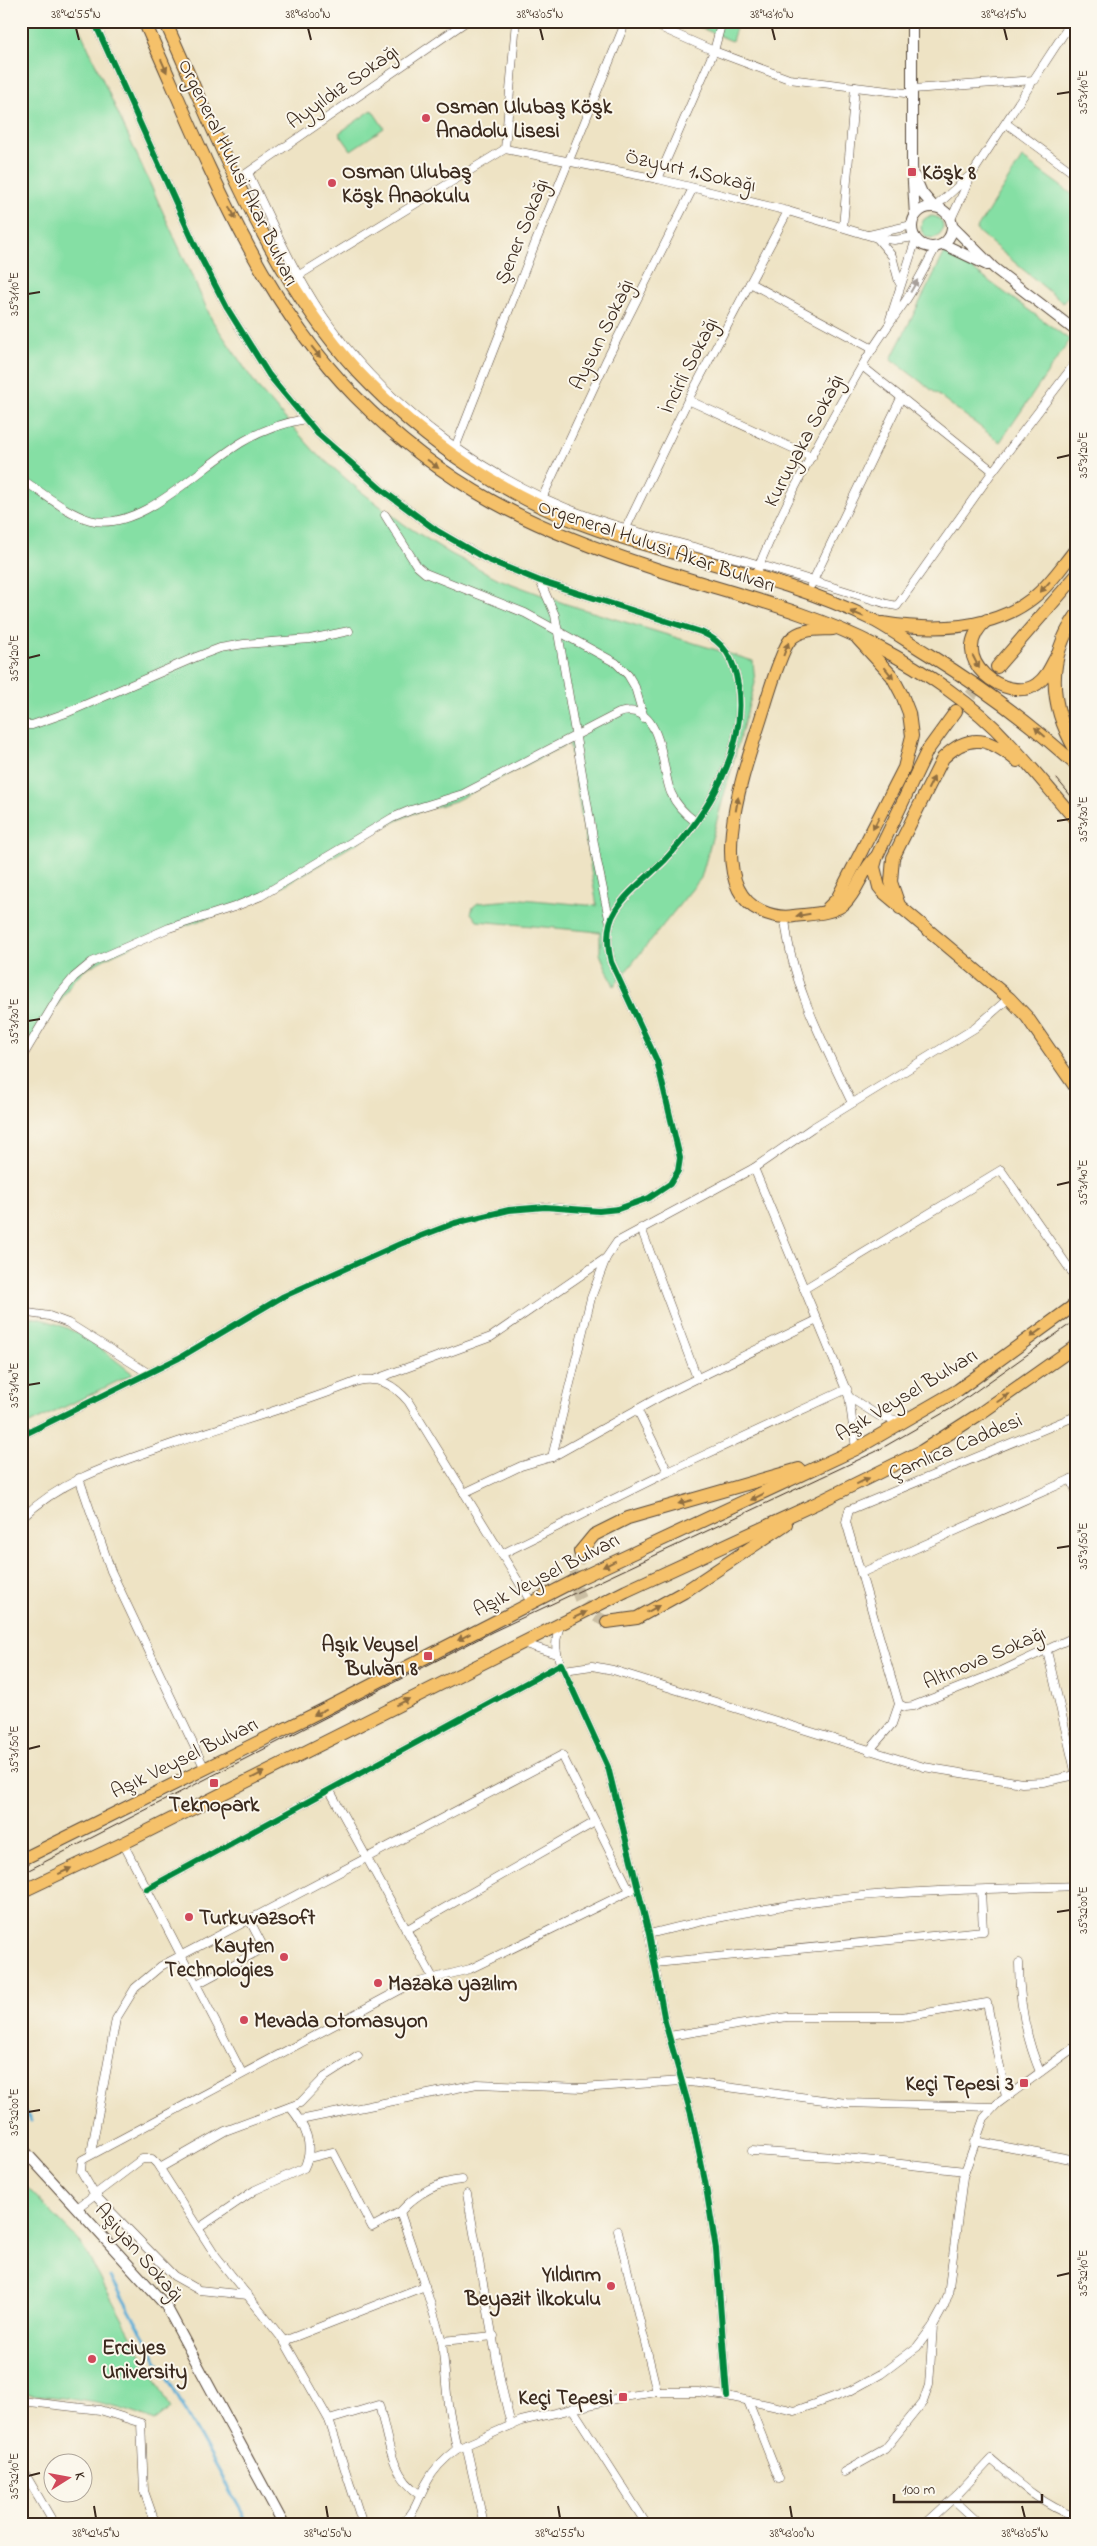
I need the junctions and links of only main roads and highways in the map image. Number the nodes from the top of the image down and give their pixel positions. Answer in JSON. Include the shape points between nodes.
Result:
{"nodes":[{"id":1,"x":144,"y":21,"type":"edge"},
{"id":2,"x":165,"y":21,"type":"edge"},
{"id":3,"x":1076,"y":549,"type":"edge"},
{"id":4,"x":1076,"y":571,"type":"edge"},
{"id":5,"x":1076,"y":576,"type":"edge"},
{"id":6,"x":1063,"y":590,"type":"junction"},
{"id":7,"x":1076,"y":616,"type":"edge"},
{"id":8,"x":987,"y":620,"type":"junction"},
{"id":9,"x":875,"y":622,"type":"junction"},
{"id":10,"x":839,"y":628,"type":"junction"},
{"id":11,"x":857,"y":636,"type":"junction"},
{"id":12,"x":1057,"y":655,"type":"junction"},
{"id":13,"x":997,"y":666,"type":"tunnel mouth"},
{"id":14,"x":956,"y":711,"type":"tunnel mouth"},
{"id":15,"x":1076,"y":750,"type":"edge"},
{"id":16,"x":1076,"y":765,"type":"edge"},
{"id":17,"x":1042,"y":782,"type":"junction"},
{"id":18,"x":1076,"y":820,"type":"edge"},
{"id":19,"x":877,"y":856,"type":"junction"},
{"id":20,"x":900,"y":908,"type":"junction"},
{"id":21,"x":823,"y":911,"type":"junction"},
{"id":22,"x":1076,"y":1088,"type":"edge"},
{"id":23,"x":1076,"y":1304,"type":"edge"},
{"id":24,"x":1076,"y":1346,"type":"edge"},
{"id":25,"x":852,"y":1451,"type":"junction"},
{"id":26,"x":819,"y":1502,"type":"junction"},
{"id":27,"x":580,"y":1552,"type":"tunnel mouth"},
{"id":28,"x":607,"y":1622,"type":"tunnel mouth"},
{"id":29,"x":21,"y":1860,"type":"edge"},
{"id":30,"x":21,"y":1892,"type":"edge"}],
"edges":[{"from":1,"to":10,"type":"main road","name":"Orgeneral Hulusi Akar Bulvarı","one_way":true,"via":[[242,232],[281,304],[334,374],[394,433],[463,485],[550,532]]},
{"from":9,"to":2,"type":"main road","name":"Orgeneral Hulusi Akar Bulvarı","one_way":true,"via":[[757,570],[574,521],[500,485],[394,407],[326,334],[294,278],[266,240],[243,176]]},
{"from":3,"to":8,"type":"main road","one_way":true,"via":[[1033,598]]},
{"from":4,"to":6,"type":"main road"},
{"from":5,"to":6,"type":"main road"},
{"from":6,"to":13,"type":"main road"},
{"from":7,"to":12,"type":"main road","via":[[1062,638]]},
{"from":8,"to":9,"type":"main road","via":[[955,627],[927,628]]},
{"from":8,"to":12,"type":"main road","one_way":true,"via":[[976,629],[971,649],[980,670],[1002,685],[1015,689],[1036,685],[1047,674]]},
{"from":16,"to":9,"type":"main road","name":"Orgeneral Hulusi Akar Bulvarı","one_way":true,"via":[[1000,701]]},
{"from":10,"to":11,"type":"main road","name":"Orgeneral Hulusi Akar Bulvarı"},
{"from":21,"to":10,"type":"main road","one_way":true,"via":[[785,918],[767,914],[751,905],[740,894],[734,881],[731,843],[740,785],[789,641],[798,633]]},
{"from":11,"to":17,"type":"main road","name":"Orgeneral Hulusi Akar Bulvarı","via":[[905,663],[976,711],[1007,740]]},
{"from":11,"to":21,"type":"main road","one_way":true,"via":[[892,676],[909,713],[912,736],[904,768],[837,899]]},
{"from":12,"to":15,"type":"main road","via":[[1054,694],[1063,727]]},
{"from":14,"to":19,"type":"main road","via":[[927,751]]},
{"from":17,"to":18,"type":"main road","name":"Orgeneral Hulusi Akar Bulvarı"},
{"from":20,"to":17,"type":"main road","one_way":true,"via":[[891,882],[893,858],[943,758],[952,748],[963,743],[987,741],[1000,747]]},
{"from":19,"to":20,"type":"main road","via":[[874,867],[879,887]]},
{"from":19,"to":21,"type":"main road","via":[[867,864],[845,903]]},
{"from":20,"to":22,"type":"main road","via":[[1028,1017]]},
{"from":23,"to":25,"type":"main road","name":"Aşık Veysel Bulvarı","one_way":true,"via":[[958,1390]]},
{"from":26,"to":24,"type":"main road","one_way":true,"via":[[922,1451]]},
{"from":25,"to":27,"type":"main road","one_way":true,"via":[[758,1483],[628,1518],[594,1535]]},
{"from":25,"to":29,"type":"main road","name":"Aşık Veysel Bulvarı","one_way":true,"via":[[531,1602]]},
{"from":28,"to":26,"type":"main road","one_way":true,"via":[[637,1618],[684,1592]]},
{"from":30,"to":26,"type":"main road","one_way":true,"via":[[522,1643]]}]}
